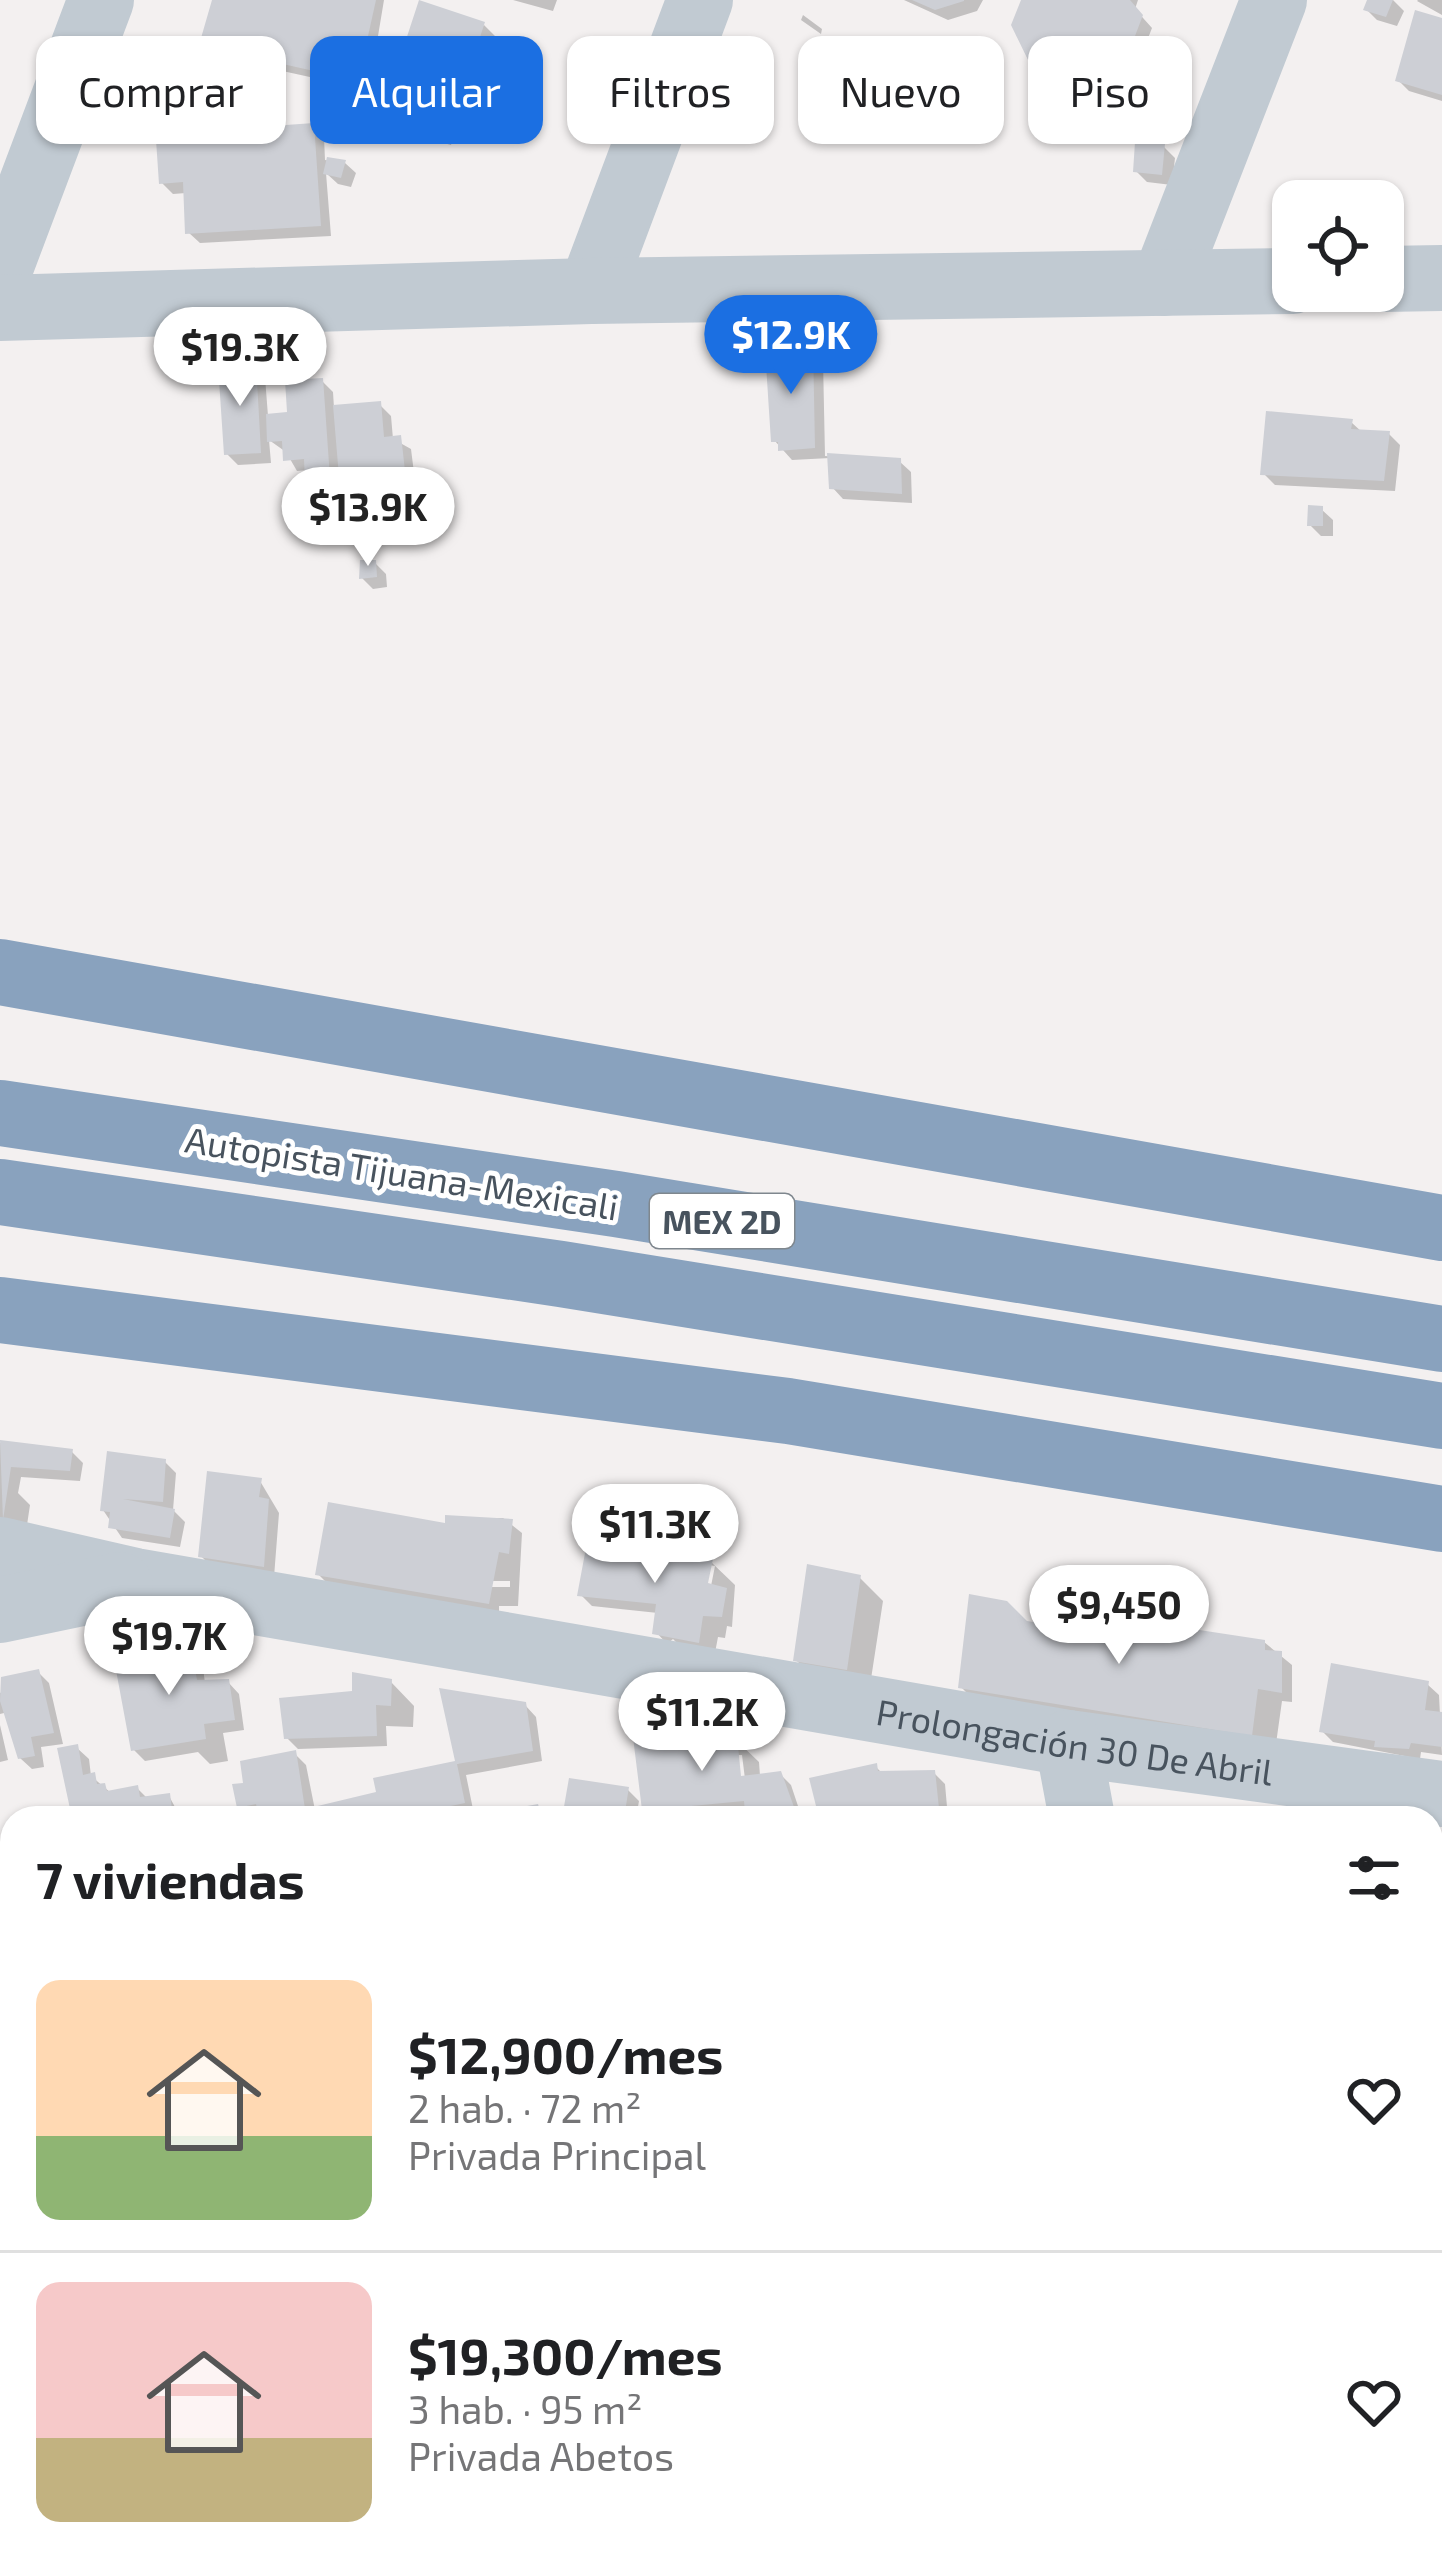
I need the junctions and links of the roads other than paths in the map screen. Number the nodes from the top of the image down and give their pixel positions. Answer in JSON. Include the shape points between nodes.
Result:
{"nodes":[{"id":1,"x":101,"y":0,"type":"edge"},
{"id":2,"x":700,"y":0,"type":"edge"},
{"id":3,"x":1274,"y":0,"type":"edge"},
{"id":4,"x":0,"y":268,"type":"edge"},
{"id":5,"x":1442,"y":278,"type":"edge"},
{"id":6,"x":1404,"y":279,"type":"edge"},
{"id":7,"x":1272,"y":281,"type":"edge"},
{"id":8,"x":1164,"y":283,"type":"junction"},
{"id":9,"x":591,"y":291,"type":"junction"},
{"id":10,"x":0,"y":308,"type":"edge"},
{"id":11,"x":0,"y":972,"type":"edge"},
{"id":12,"x":0,"y":1113,"type":"edge"},
{"id":13,"x":0,"y":1192,"type":"edge"},
{"id":14,"x":1442,"y":1228,"type":"edge"},
{"id":15,"x":0,"y":1310,"type":"edge"},
{"id":16,"x":1442,"y":1340,"type":"edge"},
{"id":17,"x":1442,"y":1416,"type":"edge"},
{"id":18,"x":1442,"y":1519,"type":"edge"},
{"id":19,"x":0,"y":1550,"type":"edge"},
{"id":20,"x":135,"y":1581,"type":"junction"},
{"id":21,"x":0,"y":1610,"type":"edge"},
{"id":22,"x":1068,"y":1743,"type":"junction"},
{"id":23,"x":1442,"y":1794,"type":"edge"},
{"id":24,"x":1080,"y":1806,"type":"edge"}],
"edges":[{"from":1,"to":4,"type":"street"},
{"from":2,"to":9,"type":"street"},
{"from":3,"to":8,"type":"street"},
{"from":5,"to":6,"type":"street"},
{"from":7,"to":8,"type":"street"},
{"from":8,"to":9,"type":"street"},
{"from":9,"to":10,"type":"street"},
{"from":11,"to":14,"type":"highway"},
{"from":12,"to":16,"type":"highway","name":"Autopista Tijuana-Mexicali","number":"MEX 2D"},
{"from":13,"to":17,"type":"highway","number":"MEX 2D"},
{"from":15,"to":18,"type":"highway","via":[[788,1411]]},
{"from":19,"to":20,"type":"street","name":"Prolongación 30 De Abril"},
{"from":20,"to":21,"type":"street"},
{"from":20,"to":22,"type":"street","name":"Prolongación 30 De Abril"},
{"from":22,"to":23,"type":"street","name":"Prolongación 30 De Abril"},
{"from":22,"to":24,"type":"street"}]}
